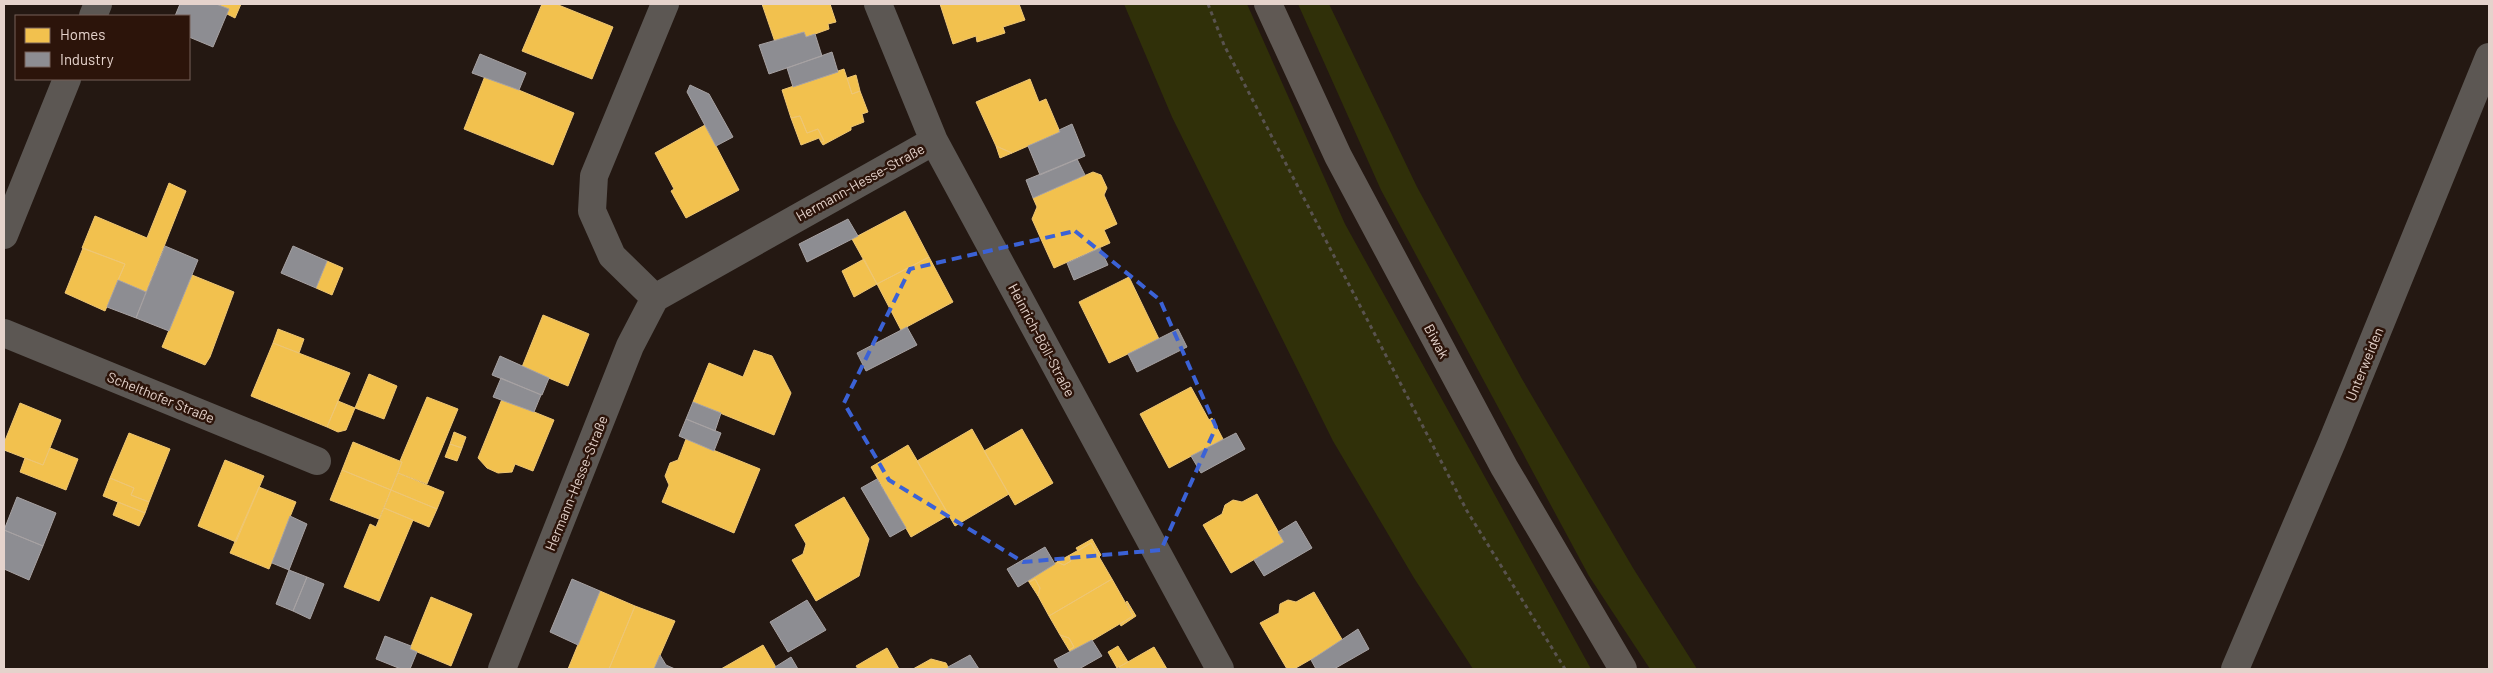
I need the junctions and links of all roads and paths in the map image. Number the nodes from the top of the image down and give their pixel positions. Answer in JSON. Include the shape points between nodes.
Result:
{"nodes":[{"id":1,"x":665,"y":4,"type":"edge"},
{"id":2,"x":878,"y":4,"type":"edge"},
{"id":3,"x":1208,"y":4,"type":"edge"},
{"id":4,"x":1268,"y":4,"type":"edge"},
{"id":5,"x":2489,"y":57,"type":"edge"},
{"id":6,"x":68,"y":80,"type":"edge"},
{"id":7,"x":934,"y":141,"type":"junction"},
{"id":8,"x":9,"y":207,"type":"edge"},
{"id":9,"x":4,"y":235,"type":"edge"},
{"id":10,"x":655,"y":298,"type":"junction"},
{"id":11,"x":4,"y":332,"type":"edge"},
{"id":12,"x":318,"y":461,"type":"dead end"},
{"id":13,"x":502,"y":669,"type":"edge"},
{"id":14,"x":1220,"y":669,"type":"edge"},
{"id":15,"x":1565,"y":669,"type":"edge"},
{"id":16,"x":1623,"y":669,"type":"edge"},
{"id":17,"x":2235,"y":669,"type":"edge"}],
"edges":[{"from":1,"to":10,"type":"street","via":[[594,176],[592,211],[612,256]]},
{"from":2,"to":7,"type":"street","name":"Heinrich-Böll-Straße"},
{"from":3,"to":15,"type":"path","via":[[1224,45],[1467,511]]},
{"from":4,"to":16,"type":"street","name":"Biwak","via":[[1338,156],[1504,467]]},
{"from":5,"to":17,"type":"street","name":"Unterweiden","via":[[2332,442]]},
{"from":6,"to":8,"type":"street"},
{"from":7,"to":10,"type":"street","name":"Hermann-Hesse-Straße"},
{"from":7,"to":14,"type":"street","name":"Heinrich-Böll-Straße"},
{"from":8,"to":9,"type":"street"},
{"from":10,"to":13,"type":"street","name":"Hermann-Hesse-Straße","via":[[630,346]]},
{"from":11,"to":12,"type":"street","name":"Schelthofer Straße"}]}
